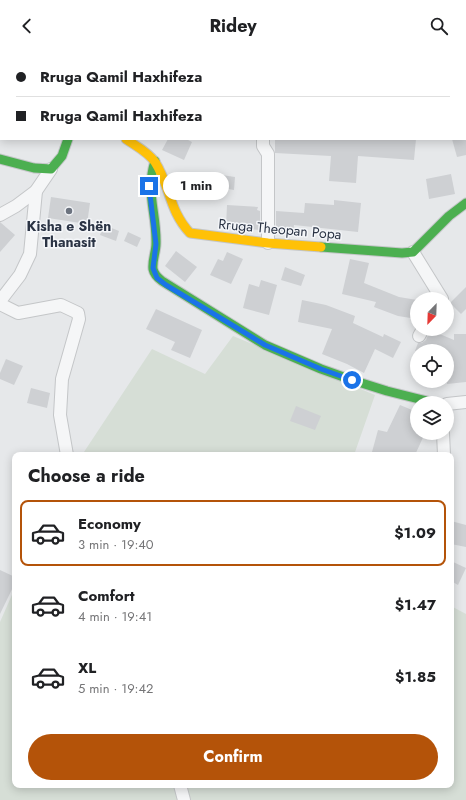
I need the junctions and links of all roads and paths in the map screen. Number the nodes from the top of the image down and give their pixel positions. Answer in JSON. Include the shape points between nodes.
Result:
{"nodes":[{"id":1,"x":68,"y":140,"type":"edge"},
{"id":2,"x":127,"y":140,"type":"edge"},
{"id":3,"x":263,"y":140,"type":"edge"},
{"id":4,"x":0,"y":159,"type":"edge"},
{"id":5,"x":155,"y":161,"type":"junction"},
{"id":6,"x":51,"y":169,"type":"junction"},
{"id":7,"x":36,"y":191,"type":"junction"},
{"id":8,"x":466,"y":203,"type":"edge"},
{"id":9,"x":0,"y":214,"type":"edge"},
{"id":10,"x":268,"y":243,"type":"junction"},
{"id":11,"x":412,"y":252,"type":"junction"},
{"id":12,"x":438,"y":292,"type":"edge"},
{"id":13,"x":0,"y":301,"type":"edge"},
{"id":14,"x":0,"y":304,"type":"edge"},
{"id":15,"x":410,"y":397,"type":"edge"},
{"id":16,"x":466,"y":402,"type":"edge"},
{"id":17,"x":454,"y":403,"type":"edge"},
{"id":18,"x":443,"y":440,"type":"edge"},
{"id":19,"x":66,"y":452,"type":"edge"},
{"id":20,"x":444,"y":452,"type":"edge"},
{"id":21,"x":181,"y":788,"type":"edge"},
{"id":22,"x":184,"y":800,"type":"edge"}],
"edges":[{"from":1,"to":6,"type":"street","via":[[62,156]]},
{"from":2,"to":5,"type":"street","name":"Rruga Theopan Popa"},
{"from":3,"to":10,"type":"street","via":[[263,146],[268,154]]},
{"from":4,"to":6,"type":"street","via":[[34,168]]},
{"from":5,"to":10,"type":"street","name":"Rruga Theopan Popa","via":[[169,201],[182,226],[190,233]]},
{"from":5,"to":15,"type":"street","via":[[150,171],[149,186],[156,244],[153,268],[157,278],[265,345],[321,369]]},
{"from":6,"to":7,"type":"street"},
{"from":7,"to":9,"type":"street"},
{"from":7,"to":13,"type":"street","via":[[30,254],[20,275]]},
{"from":8,"to":11,"type":"street"},
{"from":10,"to":11,"type":"street","name":"Rruga Theopan Popa"},
{"from":11,"to":12,"type":"street"},
{"from":14,"to":19,"type":"street","via":[[18,313],[61,305],[78,313],[79,319],[62,379],[60,415]]},
{"from":16,"to":17,"type":"street"},
{"from":18,"to":20,"type":"street"},
{"from":21,"to":22,"type":"street"}]}
